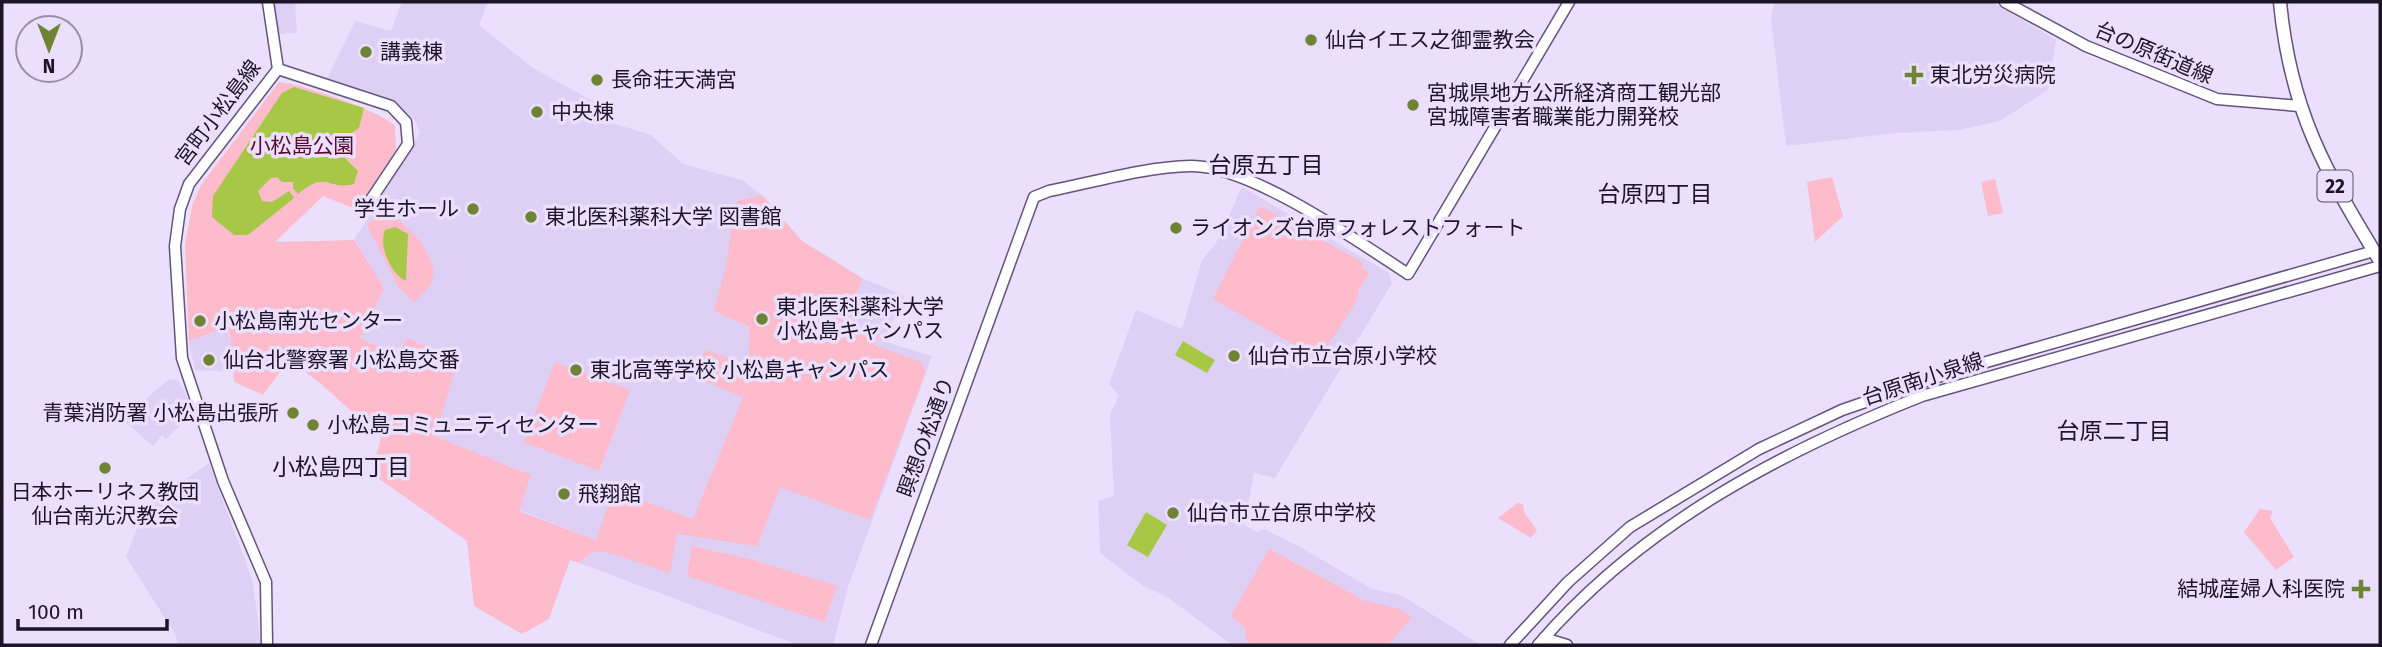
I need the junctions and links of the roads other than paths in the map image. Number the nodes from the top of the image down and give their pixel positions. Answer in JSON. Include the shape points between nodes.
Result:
{"nodes":[{"id":1,"x":268,"y":2,"type":"edge"},
{"id":2,"x":1569,"y":2,"type":"edge"},
{"id":3,"x":2005,"y":2,"type":"edge"},
{"id":4,"x":2280,"y":2,"type":"edge"},
{"id":5,"x":278,"y":69,"type":"junction"},
{"id":6,"x":2298,"y":106,"type":"junction"},
{"id":7,"x":370,"y":201,"type":"dead end"},
{"id":8,"x":2378,"y":260,"type":"edge"},
{"id":9,"x":1541,"y":641,"type":"edge"},
{"id":10,"x":267,"y":645,"type":"edge"},
{"id":11,"x":872,"y":645,"type":"edge"},
{"id":12,"x":1510,"y":645,"type":"edge"},
{"id":13,"x":1567,"y":645,"type":"edge"}],
"edges":[{"from":1,"to":5,"type":"street","name":"宮町小松島線"},
{"from":2,"to":11,"type":"street","name":"瞑想の松通り","via":[[1408,274],[1259,184],[1217,169],[1160,169],[1041,192],[1032,202]]},
{"from":3,"to":6,"type":"street","name":"台の原街道線","via":[[2085,46],[2217,99]]},
{"from":4,"to":6,"type":"main road","number":"22"},
{"from":5,"to":7,"type":"street","via":[[391,106],[406,122],[408,144]]},
{"from":5,"to":10,"type":"street","name":"宮町小松島線","via":[[189,184],[175,246],[182,358],[223,481],[266,582]]},
{"from":6,"to":8,"type":"main road","number":"22","via":[[2331,178]]},
{"from":8,"to":9,"type":"street","name":"台原南小泉線","via":[[1922,396],[1857,422],[1759,469],[1652,537]]},
{"from":8,"to":12,"type":"street","via":[[1920,381],[1831,415],[1759,449],[1630,527],[1568,582]]},
{"from":9,"to":13,"type":"street"}]}
